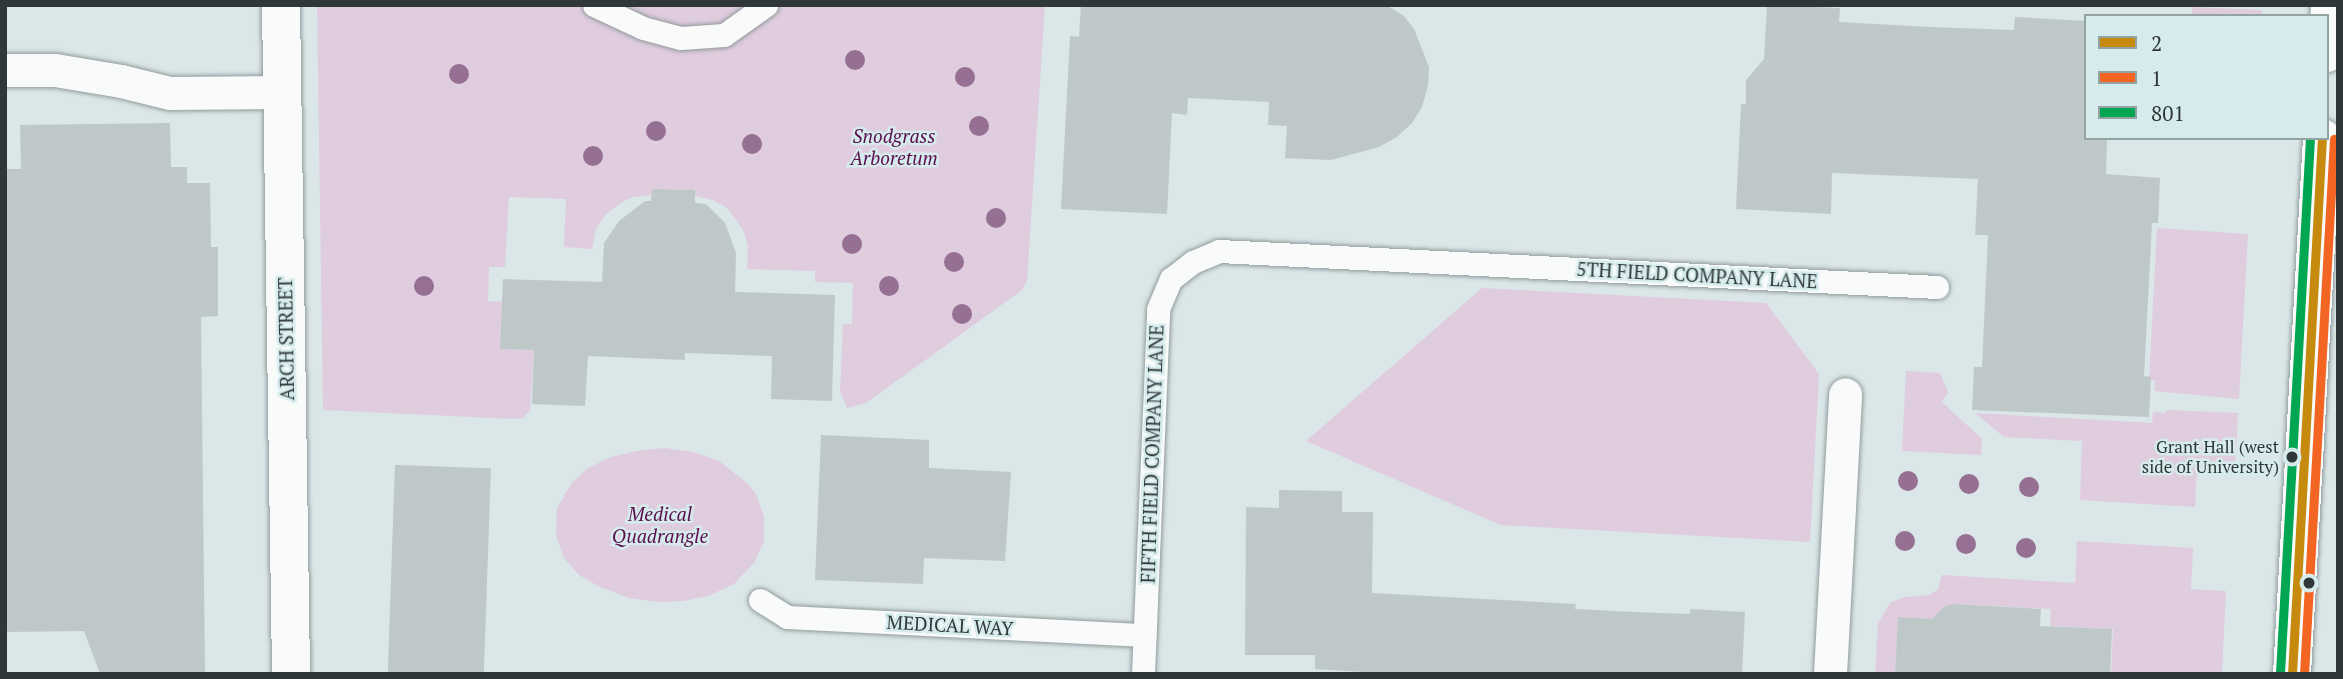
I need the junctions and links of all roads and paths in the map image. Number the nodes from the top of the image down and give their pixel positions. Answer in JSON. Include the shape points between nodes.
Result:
{"nodes":[{"id":1,"x":281,"y":5,"type":"edge"},
{"id":2,"x":594,"y":5,"type":"edge"},
{"id":3,"x":766,"y":5,"type":"edge"},
{"id":4,"x":5,"y":71,"type":"edge"},
{"id":5,"x":282,"y":92,"type":"junction"},
{"id":6,"x":2322,"y":140,"type":"edge"},
{"id":7,"x":1457,"y":263,"type":"joint"},
{"id":8,"x":1937,"y":288,"type":"dead end"},
{"id":9,"x":1845,"y":394,"type":"dead end"},
{"id":10,"x":760,"y":600,"type":"dead end"},
{"id":11,"x":1145,"y":635,"type":"junction"},
{"id":12,"x":291,"y":674,"type":"edge"},
{"id":13,"x":1143,"y":674,"type":"edge"},
{"id":14,"x":1830,"y":674,"type":"edge"},
{"id":15,"x":2292,"y":674,"type":"edge"}],
"edges":[{"from":1,"to":5,"type":"street","name":"ARCH STREET"},
{"from":2,"to":3,"type":"lane","via":[[643,29],[681,38],[724,35]]},
{"from":4,"to":5,"type":"street","via":[[55,70],[170,93]]},
{"from":5,"to":12,"type":"street","name":"ARCH STREET"},
{"from":6,"to":15,"type":"street"},
{"from":7,"to":8,"type":"lane","name":"5TH FIELD COMPANY LANE"},
{"from":7,"to":11,"type":"lane","name":"FIFTH FIELD COMPANY LANE","via":[[1219,251],[1193,262],[1171,279],[1158,309]]},
{"from":9,"to":14,"type":"street"},
{"from":10,"to":11,"type":"lane","name":"MEDICAL WAY","via":[[788,617]]},
{"from":11,"to":13,"type":"lane","name":"FIFTH FIELD COMPANY LANE"}]}
